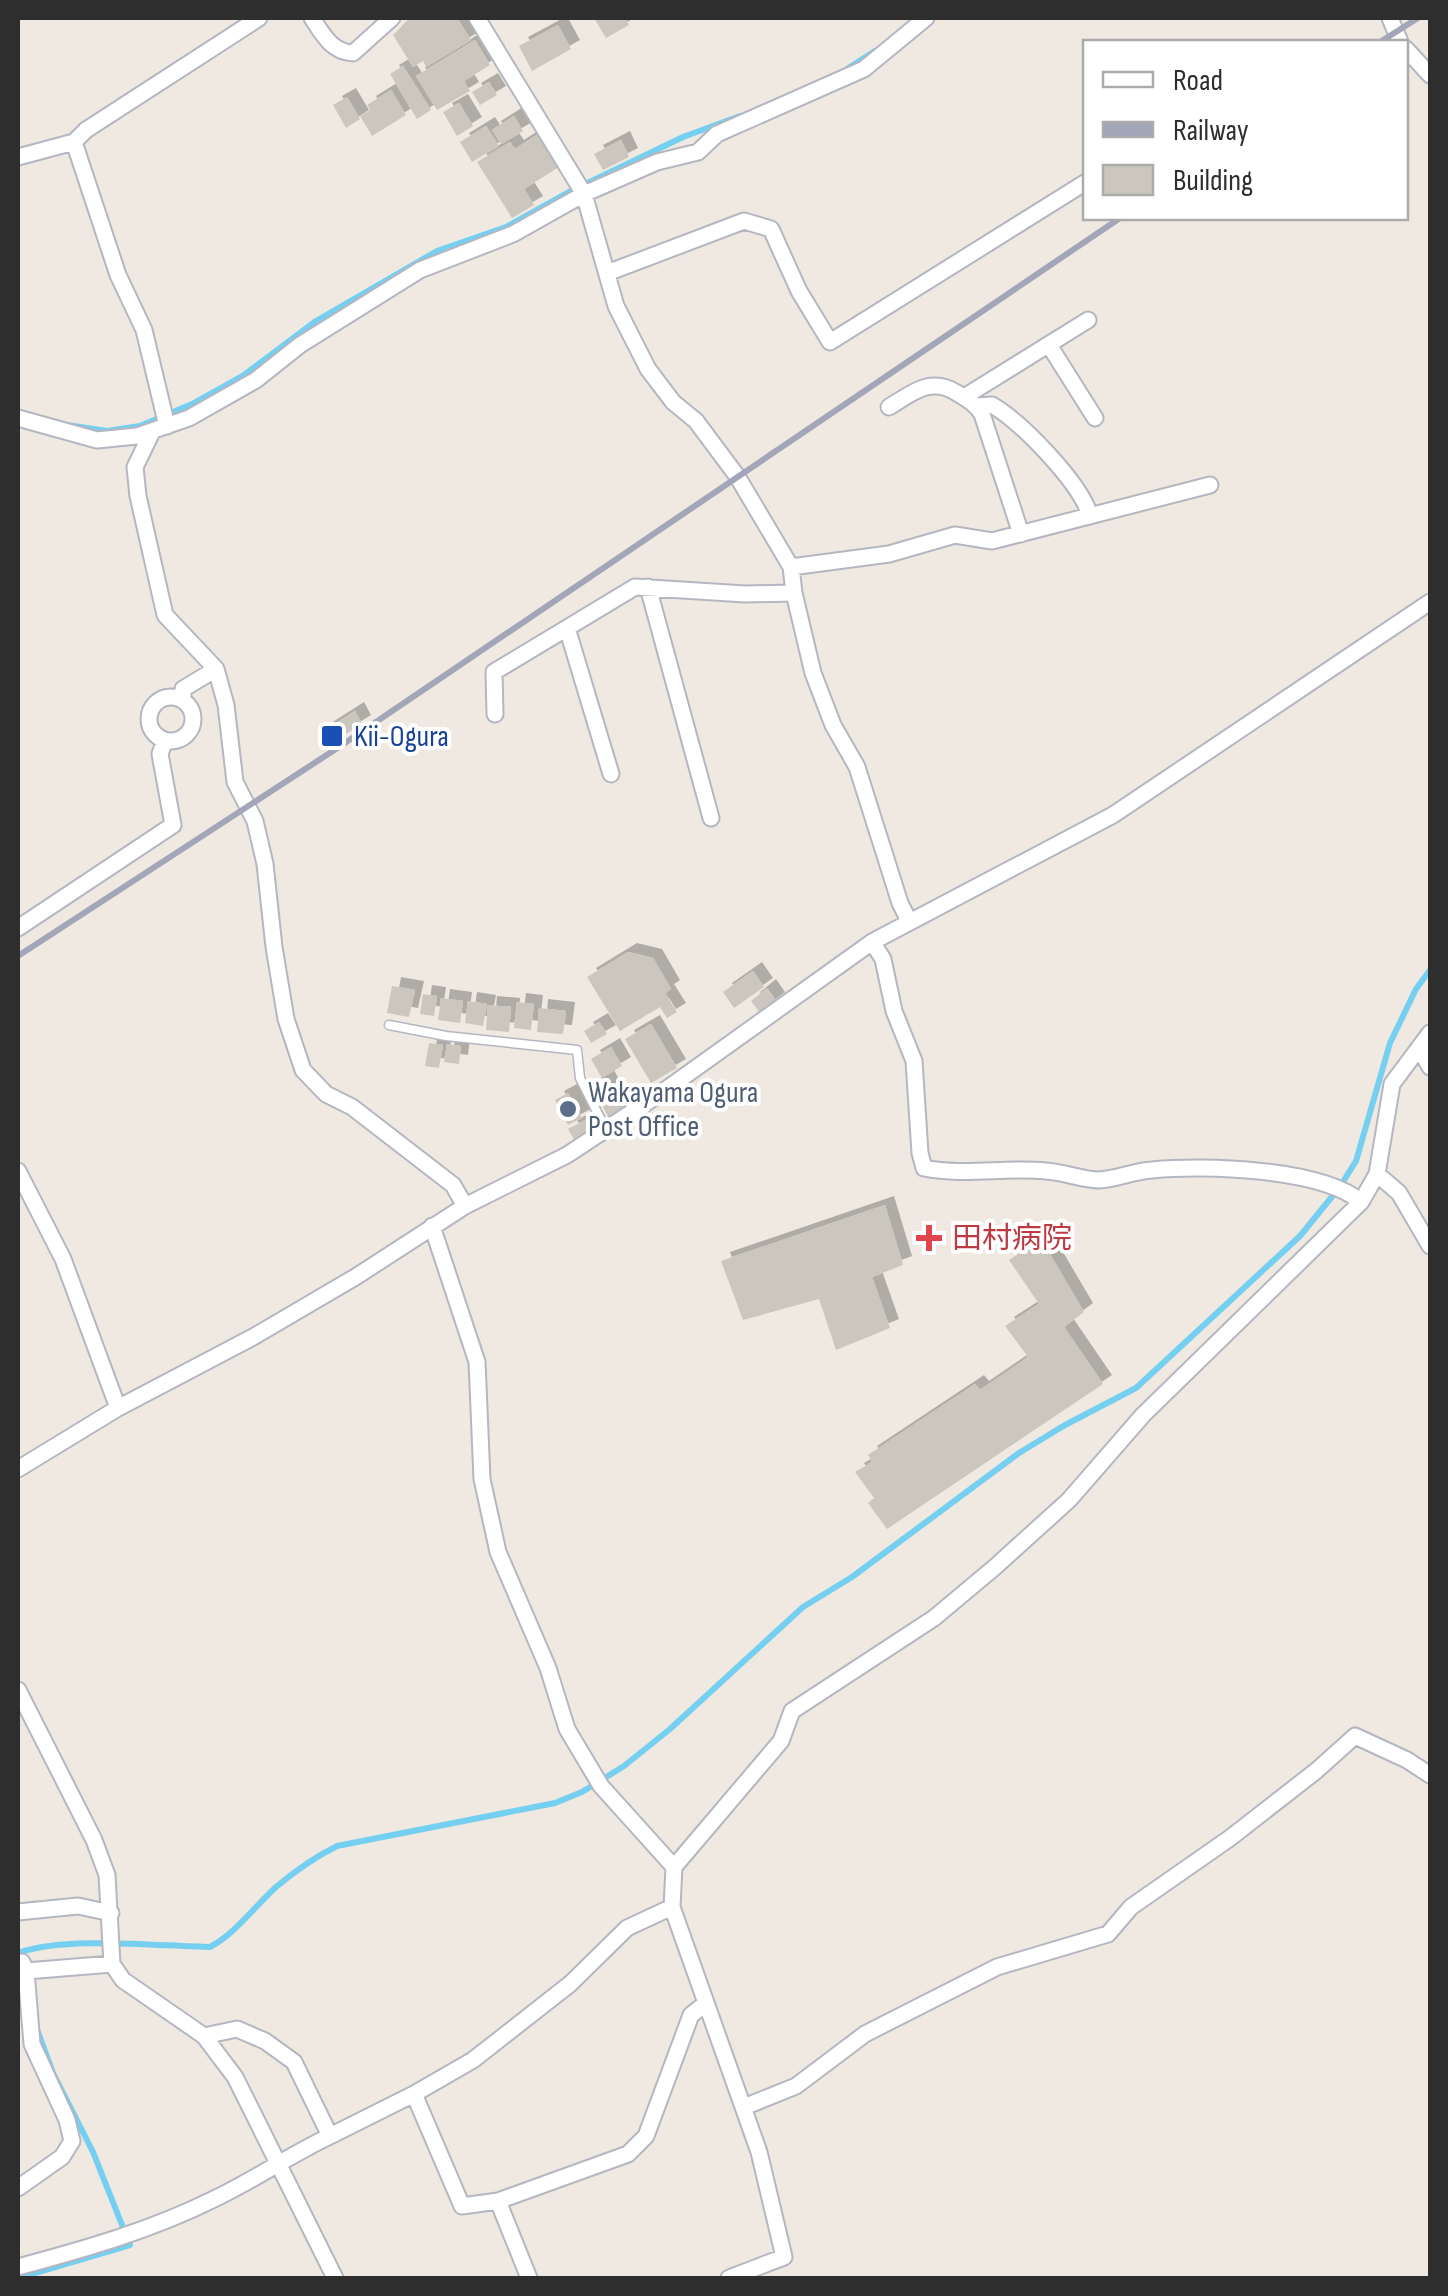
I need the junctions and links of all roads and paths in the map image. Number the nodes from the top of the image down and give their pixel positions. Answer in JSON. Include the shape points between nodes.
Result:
{"nodes":[{"id":1,"x":259,"y":18,"type":"edge"},
{"id":2,"x":312,"y":18,"type":"edge"},
{"id":3,"x":392,"y":18,"type":"edge"},
{"id":4,"x":477,"y":18,"type":"edge"},
{"id":5,"x":926,"y":18,"type":"edge"},
{"id":6,"x":1408,"y":51,"type":"edge"},
{"id":7,"x":1430,"y":75,"type":"edge"},
{"id":8,"x":74,"y":142,"type":"junction"},
{"id":9,"x":18,"y":157,"type":"edge"},
{"id":10,"x":1083,"y":184,"type":"edge"},
{"id":11,"x":584,"y":194,"type":"junction"},
{"id":12,"x":606,"y":273,"type":"junction"},
{"id":13,"x":1088,"y":320,"type":"dead end"},
{"id":14,"x":1049,"y":345,"type":"junction"},
{"id":15,"x":970,"y":402,"type":"junction"},
{"id":16,"x":890,"y":407,"type":"dead end"},
{"id":17,"x":18,"y":418,"type":"edge"},
{"id":18,"x":1095,"y":418,"type":"dead end"},
{"id":19,"x":160,"y":429,"type":"junction"},
{"id":20,"x":1210,"y":484,"type":"dead end"},
{"id":21,"x":1090,"y":516,"type":"junction"},
{"id":22,"x":1021,"y":534,"type":"junction"},
{"id":23,"x":791,"y":567,"type":"junction"},
{"id":24,"x":648,"y":586,"type":"junction"},
{"id":25,"x":794,"y":593,"type":"junction"},
{"id":26,"x":1430,"y":602,"type":"edge"},
{"id":27,"x":567,"y":628,"type":"junction"},
{"id":28,"x":216,"y":669,"type":"junction"},
{"id":29,"x":182,"y":700,"type":"junction"},
{"id":30,"x":495,"y":714,"type":"dead end"},
{"id":31,"x":166,"y":740,"type":"junction"},
{"id":32,"x":612,"y":774,"type":"dead end"},
{"id":33,"x":711,"y":818,"type":"dead end"},
{"id":34,"x":909,"y":920,"type":"junction"},
{"id":35,"x":18,"y":928,"type":"edge"},
{"id":36,"x":872,"y":942,"type":"junction"},
{"id":37,"x":389,"y":1025,"type":"dead end"},
{"id":38,"x":1430,"y":1033,"type":"edge"},
{"id":39,"x":1420,"y":1048,"type":"junction"},
{"id":40,"x":1430,"y":1068,"type":"edge"},
{"id":41,"x":606,"y":1130,"type":"junction"},
{"id":42,"x":18,"y":1171,"type":"edge"},
{"id":43,"x":1377,"y":1174,"type":"junction"},
{"id":44,"x":1357,"y":1199,"type":"junction"},
{"id":45,"x":465,"y":1206,"type":"junction"},
{"id":46,"x":432,"y":1226,"type":"junction"},
{"id":47,"x":1430,"y":1246,"type":"edge"},
{"id":48,"x":118,"y":1408,"type":"junction"},
{"id":49,"x":18,"y":1469,"type":"edge"},
{"id":50,"x":18,"y":1690,"type":"edge"},
{"id":51,"x":1430,"y":1775,"type":"edge"},
{"id":52,"x":674,"y":1867,"type":"junction"},
{"id":53,"x":672,"y":1907,"type":"junction"},
{"id":54,"x":18,"y":1912,"type":"edge"},
{"id":55,"x":112,"y":1919,"type":"junction"},
{"id":56,"x":111,"y":1960,"type":"junction"},
{"id":57,"x":22,"y":1965,"type":"edge"},
{"id":58,"x":705,"y":2004,"type":"junction"},
{"id":59,"x":204,"y":2036,"type":"junction"},
{"id":60,"x":414,"y":2094,"type":"junction"},
{"id":61,"x":744,"y":2107,"type":"junction"},
{"id":62,"x":330,"y":2136,"type":"junction"},
{"id":63,"x":277,"y":2162,"type":"junction"},
{"id":64,"x":18,"y":2188,"type":"edge"},
{"id":65,"x":498,"y":2201,"type":"junction"},
{"id":66,"x":773,"y":2262,"type":"junction"},
{"id":67,"x":18,"y":2267,"type":"edge"},
{"id":68,"x":335,"y":2278,"type":"edge"},
{"id":69,"x":530,"y":2278,"type":"edge"},
{"id":70,"x":730,"y":2278,"type":"edge"},
{"id":71,"x":781,"y":2278,"type":"edge"}],
"edges":[{"from":1,"to":8,"type":"street"},
{"from":2,"to":3,"type":"street","via":[[340,52],[354,53]]},
{"from":4,"to":11,"type":"street"},
{"from":5,"to":11,"type":"street","via":[[864,69],[717,134],[698,152]]},
{"from":6,"to":7,"type":"street"},
{"from":8,"to":9,"type":"street"},
{"from":8,"to":19,"type":"street","via":[[118,276],[144,330]]},
{"from":10,"to":12,"type":"street","via":[[830,342],[772,230],[744,221]]},
{"from":11,"to":12,"type":"street"},
{"from":11,"to":19,"type":"street","via":[[513,234],[420,270],[256,380]]},
{"from":12,"to":23,"type":"street","via":[[648,369],[737,476]]},
{"from":13,"to":14,"type":"street"},
{"from":14,"to":15,"type":"street"},
{"from":14,"to":18,"type":"street"},
{"from":15,"to":16,"type":"street","via":[[934,384]]},
{"from":15,"to":21,"type":"street","via":[[992,404],[1028,432]]},
{"from":15,"to":22,"type":"street","via":[[982,414]]},
{"from":17,"to":19,"type":"street","via":[[97,440]]},
{"from":19,"to":28,"type":"street","via":[[136,467],[165,615]]},
{"from":20,"to":21,"type":"street"},
{"from":21,"to":22,"type":"street"},
{"from":22,"to":23,"type":"street","via":[[985,542],[955,536],[889,554]]},
{"from":23,"to":25,"type":"street"},
{"from":24,"to":25,"type":"street"},
{"from":24,"to":27,"type":"street","via":[[635,587]]},
{"from":24,"to":33,"type":"street"},
{"from":25,"to":34,"type":"street","via":[[813,673],[857,767]]},
{"from":26,"to":34,"type":"street","via":[[1113,815]]},
{"from":27,"to":30,"type":"street","via":[[494,672]]},
{"from":27,"to":32,"type":"street"},
{"from":28,"to":29,"type":"street","via":[[183,689]]},
{"from":28,"to":45,"type":"street","via":[[235,782],[255,821],[265,864],[286,1019],[303,1070],[326,1094],[453,1185]]},
{"from":29,"to":31,"type":"street","via":[[192,724],[183,736]]},
{"from":29,"to":31,"type":"street","via":[[165,698],[150,713],[153,732]]},
{"from":31,"to":35,"type":"street","via":[[160,754],[174,825]]},
{"from":34,"to":36,"type":"street"},
{"from":36,"to":41,"type":"street"},
{"from":36,"to":44,"type":"street","via":[[914,1060],[924,1168],[1046,1171],[1098,1180],[1152,1170],[1269,1171]]},
{"from":37,"to":41,"type":"lane","via":[[576,1050],[580,1078]]},
{"from":38,"to":39,"type":"street"},
{"from":39,"to":40,"type":"street"},
{"from":39,"to":43,"type":"street","via":[[1392,1084]]},
{"from":41,"to":45,"type":"street"},
{"from":42,"to":48,"type":"street","via":[[63,1259]]},
{"from":43,"to":44,"type":"street"},
{"from":43,"to":47,"type":"street","via":[[1399,1194]]},
{"from":44,"to":52,"type":"street","via":[[1143,1415],[1069,1500],[996,1567],[934,1618],[792,1711],[781,1740]]},
{"from":45,"to":46,"type":"street"},
{"from":46,"to":48,"type":"street","via":[[253,1337]]},
{"from":46,"to":52,"type":"street","via":[[477,1362],[482,1479],[498,1552],[589,1768]]},
{"from":48,"to":49,"type":"street"},
{"from":50,"to":55,"type":"street","via":[[94,1840]]},
{"from":51,"to":61,"type":"street","via":[[1355,1736],[1230,1838],[1131,1907],[1108,1934],[997,1966],[866,2034],[796,2086]]},
{"from":52,"to":53,"type":"street"},
{"from":53,"to":58,"type":"street"},
{"from":53,"to":60,"type":"street","via":[[626,1928],[525,2020]]},
{"from":54,"to":55,"type":"street","via":[[78,1906]]},
{"from":55,"to":56,"type":"street"},
{"from":56,"to":57,"type":"street"},
{"from":56,"to":59,"type":"street","via":[[123,1980]]},
{"from":57,"to":64,"type":"street","via":[[32,2044],[72,2141],[62,2157]]},
{"from":58,"to":61,"type":"street"},
{"from":58,"to":65,"type":"street","via":[[691,2015],[646,2136],[628,2154]]},
{"from":59,"to":62,"type":"street","via":[[238,2029],[294,2062]]},
{"from":59,"to":63,"type":"street","via":[[235,2077]]},
{"from":60,"to":62,"type":"street"},
{"from":60,"to":65,"type":"street","via":[[462,2206]]},
{"from":61,"to":66,"type":"street","via":[[784,2257]]},
{"from":62,"to":63,"type":"street"},
{"from":63,"to":67,"type":"street","via":[[143,2230]]},
{"from":63,"to":68,"type":"street"},
{"from":65,"to":69,"type":"street"},
{"from":66,"to":70,"type":"street"},
{"from":66,"to":71,"type":"street"}]}
